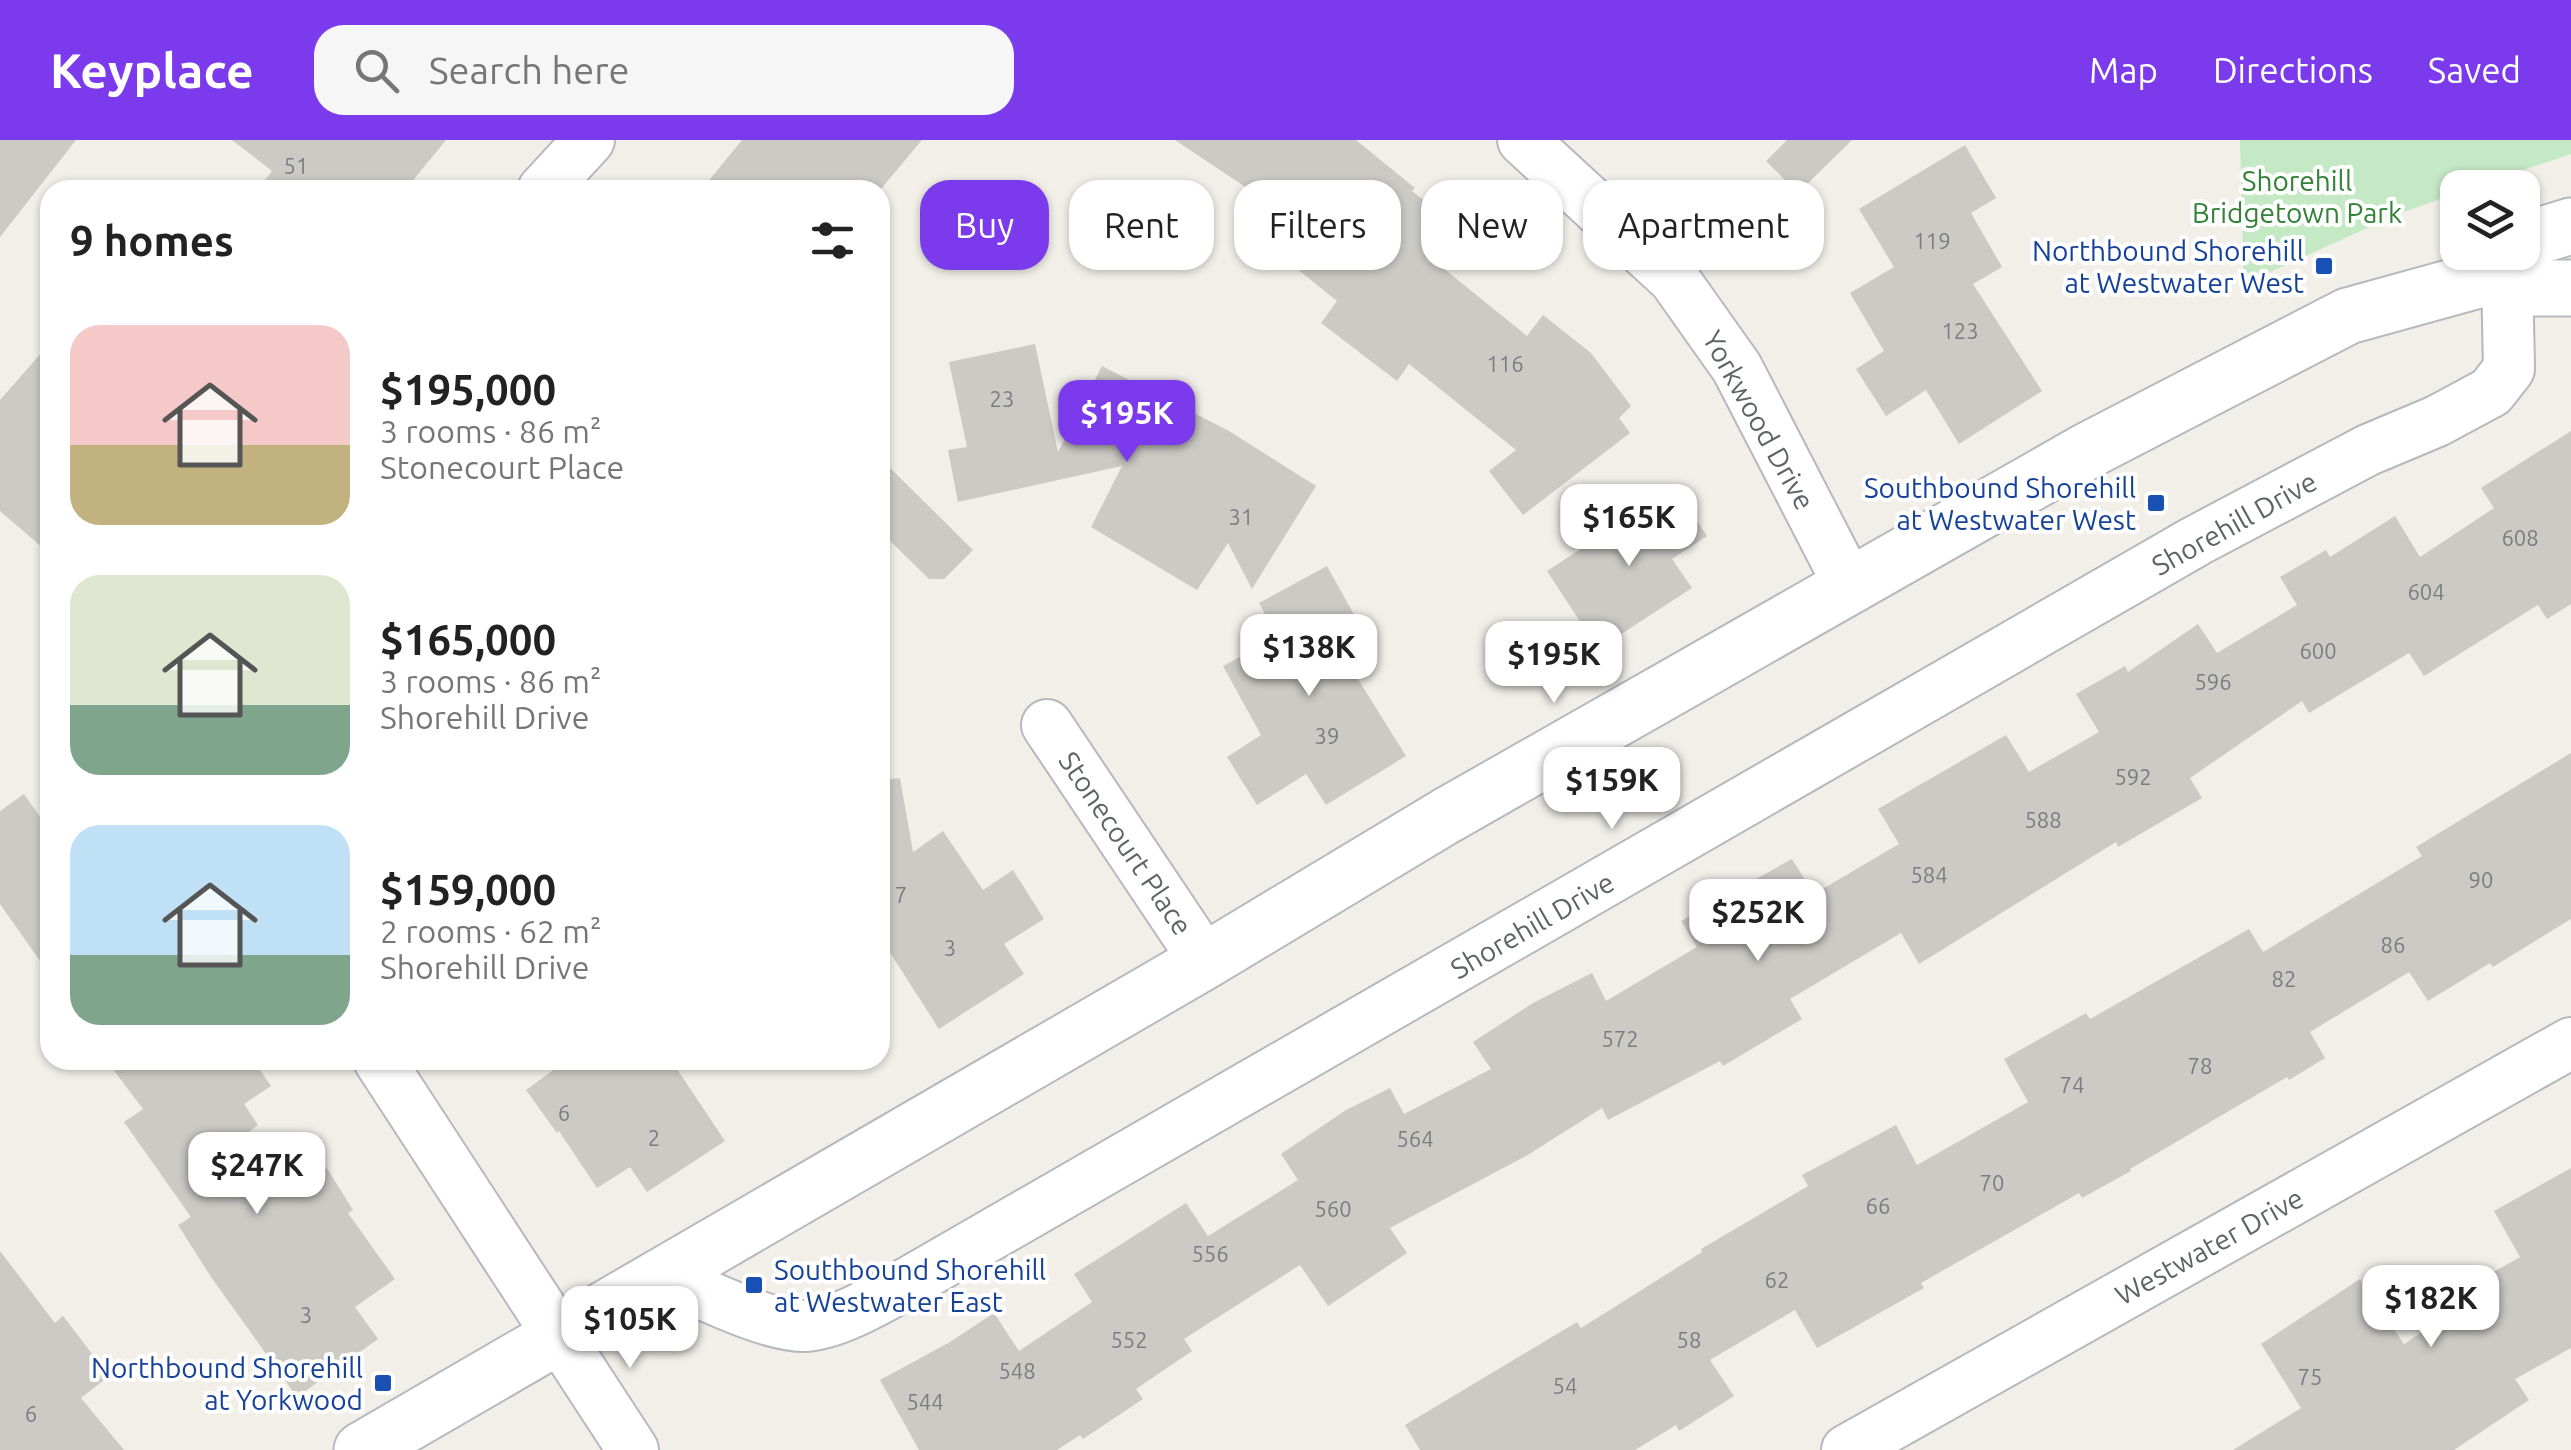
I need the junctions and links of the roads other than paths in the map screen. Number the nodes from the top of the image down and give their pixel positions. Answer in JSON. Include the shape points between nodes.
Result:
{"nodes":[{"id":1,"x":588,"y":140,"type":"edge"},
{"id":2,"x":1523,"y":140,"type":"edge"},
{"id":3,"x":552,"y":180,"type":"edge"},
{"id":4,"x":2571,"y":226,"type":"edge"},
{"id":5,"x":2540,"y":242,"type":"edge"},
{"id":6,"x":2474,"y":270,"type":"edge"},
{"id":7,"x":2514,"y":270,"type":"edge"},
{"id":8,"x":2524,"y":270,"type":"edge"},
{"id":9,"x":2571,"y":288,"type":"edge"},
{"id":10,"x":1850,"y":587,"type":"junction"},
{"id":11,"x":1047,"y":725,"type":"dead end"},
{"id":12,"x":1205,"y":960,"type":"junction"},
{"id":13,"x":2571,"y":1043,"type":"edge"},
{"id":14,"x":386,"y":1070,"type":"edge"},
{"id":15,"x":661,"y":1276,"type":"junction"},
{"id":16,"x":560,"y":1335,"type":"junction"},
{"id":17,"x":362,"y":1450,"type":"edge"},
{"id":18,"x":633,"y":1450,"type":"edge"},
{"id":19,"x":1847,"y":1450,"type":"edge"}],
"edges":[{"from":1,"to":3,"type":"street"},
{"from":2,"to":10,"type":"street","name":"Yorkwood Drive","via":[[1674,278],[1737,368]]},
{"from":4,"to":5,"type":"street"},
{"from":6,"to":10,"type":"street","via":[[2348,316],[2088,451]]},
{"from":7,"to":15,"type":"street","name":"Shorehill Drive","via":[[2508,369],[2491,392],[2196,541],[899,1288],[808,1326],[774,1321]]},
{"from":8,"to":9,"type":"street","via":[[2534,288]]},
{"from":10,"to":12,"type":"street"},
{"from":11,"to":12,"type":"street","name":"Stonecourt Place"},
{"from":12,"to":15,"type":"street"},
{"from":13,"to":19,"type":"street","name":"Westwater Drive"},
{"from":14,"to":16,"type":"street"},
{"from":15,"to":16,"type":"street"},
{"from":16,"to":17,"type":"street"},
{"from":16,"to":18,"type":"street"}]}
